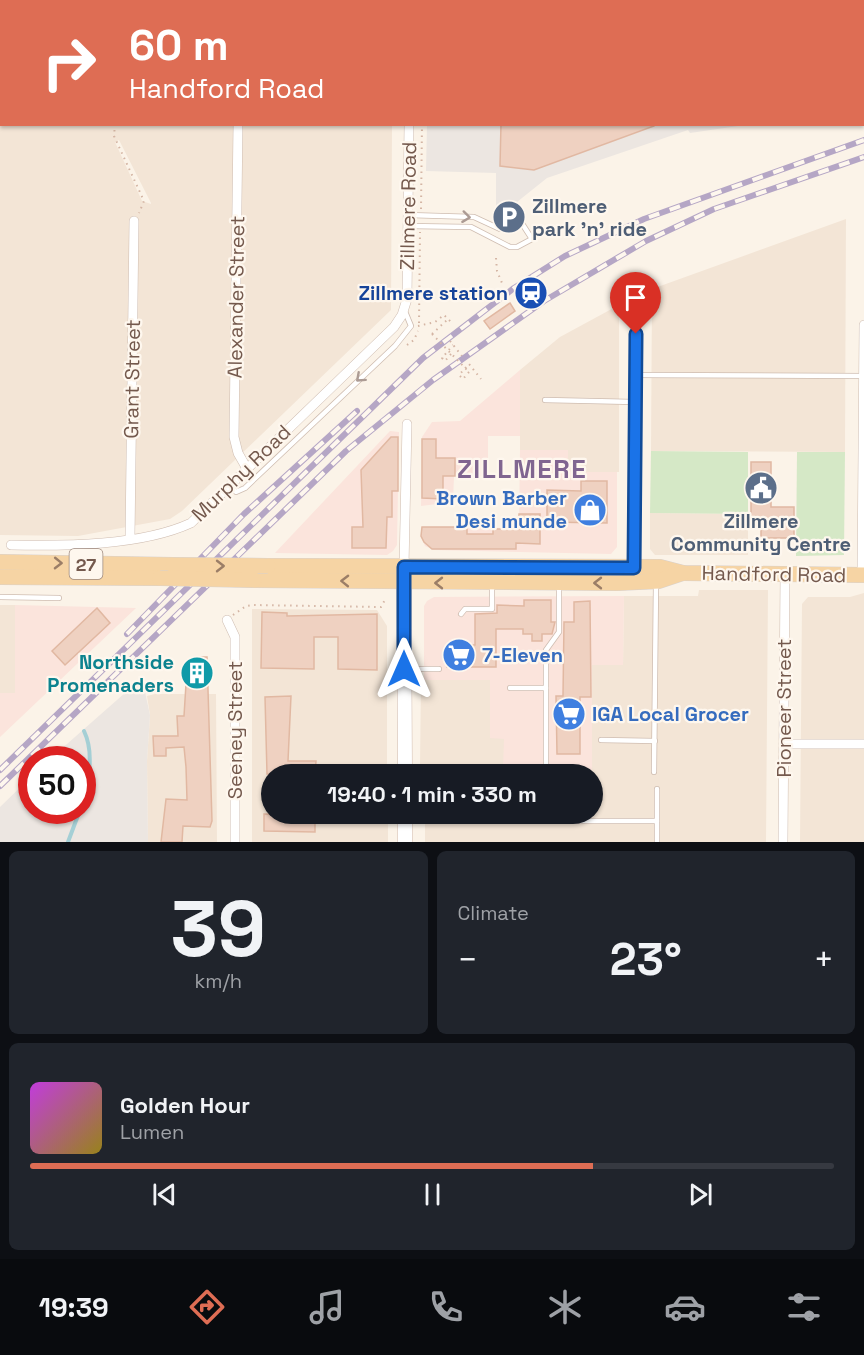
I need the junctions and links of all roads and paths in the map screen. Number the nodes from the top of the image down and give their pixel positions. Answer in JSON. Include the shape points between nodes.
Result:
{"nodes":[{"id":1,"x":114,"y":126,"type":"edge"},
{"id":2,"x":238,"y":126,"type":"edge"},
{"id":3,"x":409,"y":126,"type":"edge"},
{"id":4,"x":408,"y":215,"type":"junction"},
{"id":5,"x":134,"y":221,"type":"joint"},
{"id":6,"x":408,"y":226,"type":"junction"},
{"id":7,"x":496,"y":258,"type":"dead end"},
{"id":8,"x":502,"y":283,"type":"dead end"},
{"id":9,"x":404,"y":309,"type":"junction"},
{"id":10,"x":636,"y":314,"type":"dead end"},
{"id":11,"x":398,"y":321,"type":"joint"},
{"id":12,"x":864,"y":325,"type":"edge"},
{"id":13,"x":418,"y":326,"type":"dead end"},
{"id":14,"x":388,"y":332,"type":"junction"},
{"id":15,"x":402,"y":338,"type":"junction"},
{"id":16,"x":450,"y":341,"type":"dead end"},
{"id":17,"x":453,"y":345,"type":"junction"},
{"id":18,"x":451,"y":354,"type":"junction"},
{"id":19,"x":462,"y":356,"type":"dead end"},
{"id":20,"x":635,"y":375,"type":"junction"},
{"id":21,"x":864,"y":376,"type":"edge"},
{"id":22,"x":481,"y":379,"type":"dead end"},
{"id":23,"x":545,"y":400,"type":"dead end"},
{"id":24,"x":635,"y":402,"type":"junction"},
{"id":25,"x":407,"y":424,"type":"dead end"},
{"id":26,"x":246,"y":467,"type":"junction"},
{"id":27,"x":229,"y":485,"type":"junction"},
{"id":28,"x":130,"y":538,"type":"junction"},
{"id":29,"x":11,"y":545,"type":"dead end"},
{"id":30,"x":0,"y":562,"type":"edge"},
{"id":31,"x":559,"y":568,"type":"junction"},
{"id":32,"x":683,"y":573,"type":"junction"},
{"id":33,"x":785,"y":574,"type":"junction"},
{"id":34,"x":404,"y":575,"type":"junction"},
{"id":35,"x":634,"y":575,"type":"junction"},
{"id":36,"x":863,"y":575,"type":"edge"},
{"id":37,"x":0,"y":578,"type":"edge"},
{"id":38,"x":656,"y":581,"type":"junction"},
{"id":39,"x":492,"y":583,"type":"junction"},
{"id":40,"x":559,"y":584,"type":"junction"},
{"id":41,"x":0,"y":597,"type":"edge"},
{"id":42,"x":59,"y":598,"type":"dead end"},
{"id":43,"x":386,"y":598,"type":"dead end"},
{"id":44,"x":461,"y":614,"type":"dead end"},
{"id":45,"x":227,"y":620,"type":"joint"},
{"id":46,"x":404,"y":669,"type":"junction"},
{"id":47,"x":439,"y":669,"type":"dead end"},
{"id":48,"x":510,"y":688,"type":"dead end"},
{"id":49,"x":546,"y":688,"type":"junction"},
{"id":50,"x":601,"y":740,"type":"dead end"},
{"id":51,"x":655,"y":741,"type":"junction"},
{"id":52,"x":784,"y":744,"type":"junction"},
{"id":53,"x":864,"y":744,"type":"edge"},
{"id":54,"x":405,"y":764,"type":"edge"},
{"id":55,"x":546,"y":764,"type":"edge"},
{"id":56,"x":654,"y":772,"type":"dead end"},
{"id":57,"x":657,"y":789,"type":"dead end"},
{"id":58,"x":603,"y":820,"type":"edge"},
{"id":59,"x":657,"y":821,"type":"junction"},
{"id":60,"x":405,"y":824,"type":"edge"},
{"id":61,"x":235,"y":842,"type":"edge"},
{"id":62,"x":405,"y":842,"type":"edge"},
{"id":63,"x":657,"y":842,"type":"edge"},
{"id":64,"x":783,"y":842,"type":"edge"}],
"edges":[{"from":1,"to":5,"type":"path","via":[[114,136],[144,201]]},
{"from":2,"to":26,"type":"street","name":"Alexander Street","via":[[234,437]]},
{"from":3,"to":4,"type":"street","name":"Zillmere Road"},
{"from":4,"to":6,"type":"street","name":"Zillmere Road"},
{"from":4,"to":6,"type":"lane","one_way":true,"via":[[474,217],[500,229],[521,222],[532,239],[517,248],[471,227]]},
{"from":5,"to":28,"type":"street","name":"Grant Street"},
{"from":6,"to":9,"type":"street","name":"Zillmere Road"},
{"from":7,"to":8,"type":"path"},
{"from":9,"to":11,"type":"street","name":"Zillmere Road"},
{"from":9,"to":15,"type":"lane","via":[[411,326]]},
{"from":10,"to":20,"type":"street"},
{"from":11,"to":14,"type":"street","name":"Murphy Road"},
{"from":12,"to":21,"type":"street"},
{"from":13,"to":18,"type":"path","bridge":true,"via":[[444,315],[450,321],[432,334]]},
{"from":14,"to":15,"type":"lane"},
{"from":14,"to":26,"type":"street","name":"Murphy Road"},
{"from":15,"to":27,"type":"lane","one_way":true,"via":[[241,491],[236,492]]},
{"from":16,"to":17,"type":"path"},
{"from":17,"to":18,"type":"path","via":[[442,358],[445,361]]},
{"from":17,"to":19,"type":"path"},
{"from":18,"to":22,"type":"path","bridge":true,"via":[[469,372],[463,379],[459,375],[469,364]]},
{"from":20,"to":21,"type":"lane"},
{"from":20,"to":24,"type":"street"},
{"from":21,"to":36,"type":"street"},
{"from":23,"to":24,"type":"lane"},
{"from":24,"to":35,"type":"street"},
{"from":25,"to":34,"type":"street"},
{"from":26,"to":27,"type":"street","name":"Murphy Road"},
{"from":27,"to":28,"type":"street","name":"Murphy Road","via":[[191,523]]},
{"from":28,"to":29,"type":"street","name":"Murphy Road","via":[[52,546]]},
{"from":30,"to":34,"type":"main road","name":"Handford Road","number":"27","one_way":true,"bridge":true,"via":[[268,566]]},
{"from":31,"to":34,"type":"main road","name":"Handford Road","number":"27"},
{"from":31,"to":35,"type":"main road","name":"Handford Road","number":"27"},
{"from":31,"to":40,"type":"lane"},
{"from":32,"to":33,"type":"main road","name":"Handford Road","number":"27"},
{"from":32,"to":35,"type":"main road","name":"Handford Road","number":"27","via":[[660,567]]},
{"from":32,"to":38,"type":"main road","name":"Handford Road","number":"27"},
{"from":33,"to":36,"type":"main road","name":"Handford Road","number":"27"},
{"from":33,"to":52,"type":"street","name":"Pioneer Street"},
{"from":34,"to":37,"type":"main road","name":"Handford Road","number":"27","one_way":true,"bridge":true,"via":[[254,580]]},
{"from":39,"to":34,"type":"main road","name":"Handford Road","number":"27","one_way":true},
{"from":34,"to":46,"type":"main road"},
{"from":35,"to":38,"type":"main road","name":"Handford Road","number":"27"},
{"from":35,"to":40,"type":"main road","name":"Handford Road","number":"27","one_way":true},
{"from":38,"to":51,"type":"lane"},
{"from":39,"to":40,"type":"main road","name":"Handford Road","number":"27"},
{"from":39,"to":44,"type":"lane","via":[[492,609],[465,609]]},
{"from":40,"to":49,"type":"lane","via":[[559,632],[546,650]]},
{"from":41,"to":42,"type":"lane"},
{"from":43,"to":45,"type":"path","via":[[381,607],[246,606]]},
{"from":45,"to":61,"type":"street","name":"Seeney Street","via":[[235,637]]},
{"from":46,"to":47,"type":"lane"},
{"from":46,"to":54,"type":"main road"},
{"from":48,"to":49,"type":"lane"},
{"from":49,"to":55,"type":"lane"},
{"from":50,"to":51,"type":"lane"},
{"from":51,"to":56,"type":"lane"},
{"from":52,"to":53,"type":"street"},
{"from":52,"to":64,"type":"street","name":"Pioneer Street"},
{"from":57,"to":59,"type":"lane"},
{"from":58,"to":59,"type":"lane"},
{"from":59,"to":63,"type":"lane"},
{"from":60,"to":62,"type":"main road"}]}
